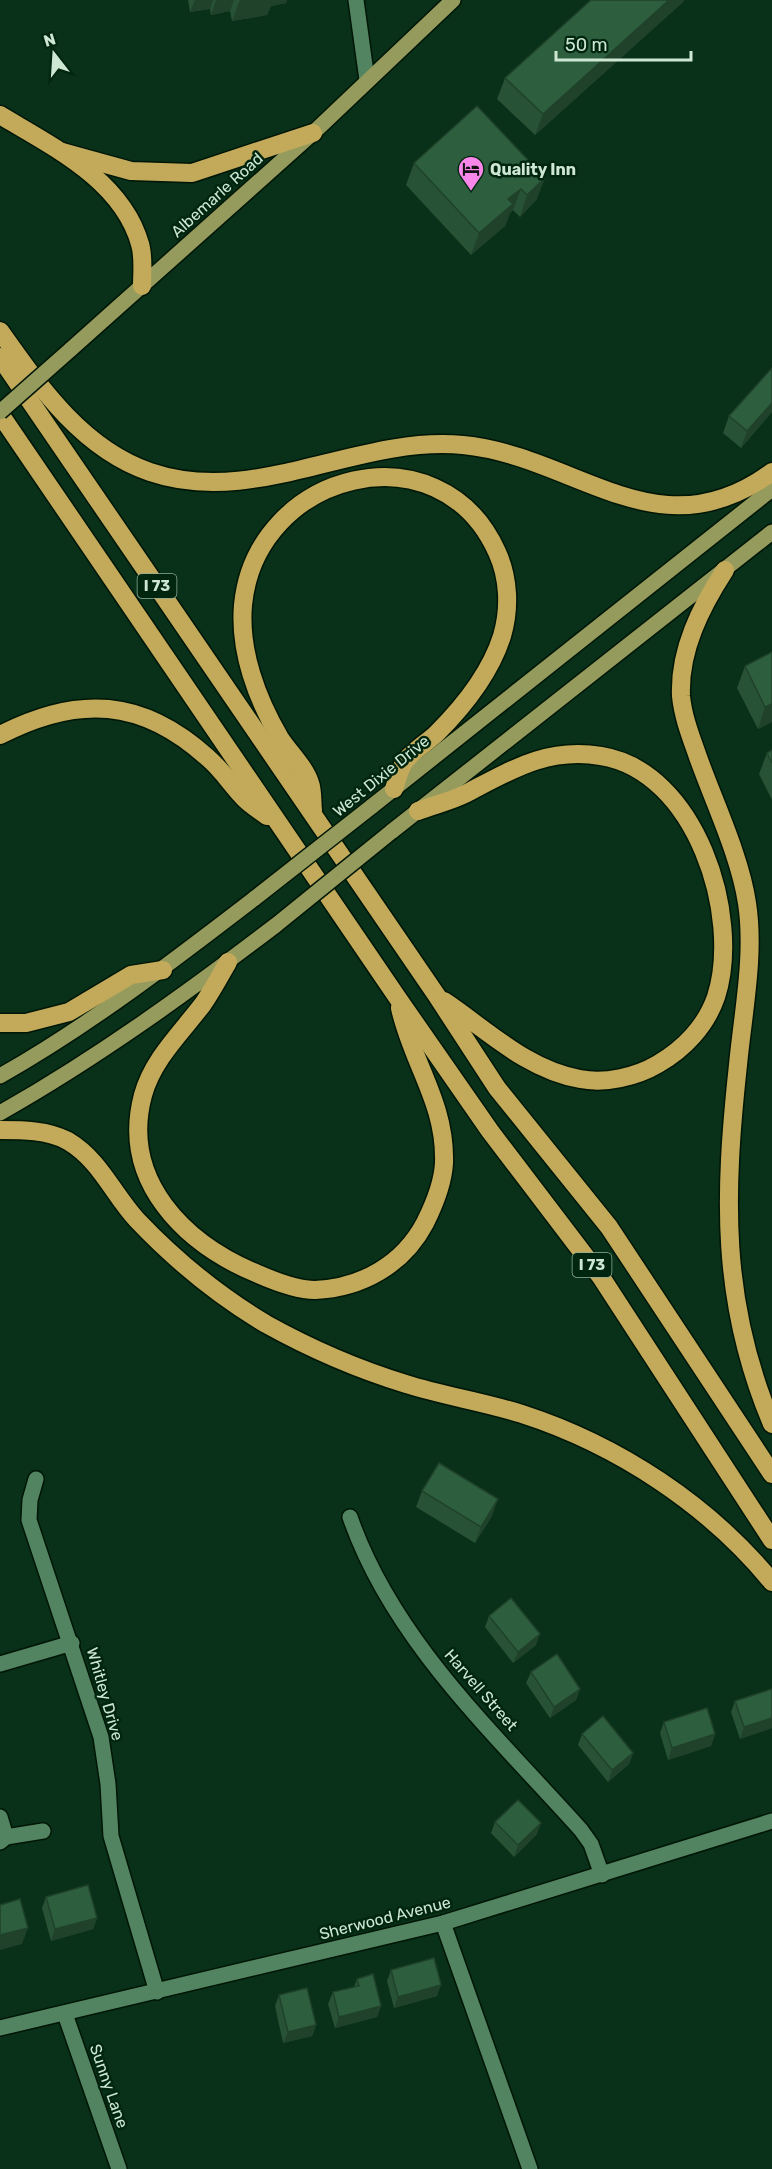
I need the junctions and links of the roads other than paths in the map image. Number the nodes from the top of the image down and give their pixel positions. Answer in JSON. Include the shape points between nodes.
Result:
{"nodes":[{"id":1,"x":356,"y":0,"type":"edge"},
{"id":2,"x":453,"y":0,"type":"edge"},
{"id":3,"x":367,"y":80,"type":"junction"},
{"id":4,"x":0,"y":115,"type":"edge"},
{"id":5,"x":313,"y":133,"type":"junction"},
{"id":6,"x":62,"y":152,"type":"junction"},
{"id":7,"x":142,"y":286,"type":"junction"},
{"id":8,"x":0,"y":331,"type":"edge"},
{"id":9,"x":0,"y":357,"type":"edge"},
{"id":10,"x":0,"y":413,"type":"edge"},
{"id":11,"x":772,"y":472,"type":"edge"},
{"id":12,"x":772,"y":489,"type":"edge"},
{"id":13,"x":772,"y":532,"type":"edge"},
{"id":14,"x":725,"y":570,"type":"junction"},
{"id":15,"x":0,"y":735,"type":"edge"},
{"id":16,"x":394,"y":789,"type":"junction"},
{"id":17,"x":418,"y":811,"type":"junction"},
{"id":18,"x":314,"y":815,"type":"junction"},
{"id":19,"x":278,"y":824,"type":"junction"},
{"id":20,"x":228,"y":962,"type":"junction"},
{"id":21,"x":163,"y":970,"type":"junction"},
{"id":22,"x":437,"y":996,"type":"junction"},
{"id":23,"x":399,"y":1000,"type":"junction"},
{"id":24,"x":0,"y":1023,"type":"edge"},
{"id":25,"x":0,"y":1076,"type":"edge"},
{"id":26,"x":0,"y":1113,"type":"edge"},
{"id":27,"x":0,"y":1130,"type":"edge"},
{"id":28,"x":772,"y":1424,"type":"edge"},
{"id":29,"x":772,"y":1474,"type":"edge"},
{"id":30,"x":36,"y":1479,"type":"dead end"},
{"id":31,"x":350,"y":1517,"type":"dead end"},
{"id":32,"x":772,"y":1540,"type":"edge"},
{"id":33,"x":772,"y":1582,"type":"edge"},
{"id":34,"x":72,"y":1643,"type":"junction"},
{"id":35,"x":0,"y":1664,"type":"edge"},
{"id":36,"x":0,"y":1817,"type":"edge"},
{"id":37,"x":772,"y":1821,"type":"edge"},
{"id":38,"x":43,"y":1831,"type":"dead end"},
{"id":39,"x":3,"y":1840,"type":"edge"},
{"id":40,"x":602,"y":1875,"type":"junction"},
{"id":41,"x":443,"y":1923,"type":"junction"},
{"id":42,"x":157,"y":1992,"type":"junction"},
{"id":43,"x":65,"y":2014,"type":"junction"},
{"id":44,"x":0,"y":2028,"type":"edge"},
{"id":45,"x":119,"y":2169,"type":"edge"},
{"id":46,"x":530,"y":2169,"type":"edge"}],
"edges":[{"from":1,"to":3,"type":"street"},
{"from":2,"to":3,"type":"main road","name":"Albemarle Road"},
{"from":3,"to":5,"type":"main road","name":"Albemarle Road"},
{"from":4,"to":6,"type":"highway"},
{"from":5,"to":6,"type":"highway","via":[[192,173],[131,171]]},
{"from":5,"to":7,"type":"main road","name":"Albemarle Road"},
{"from":6,"to":7,"type":"highway","via":[[113,193],[131,220],[141,247]]},
{"from":7,"to":10,"type":"main road","name":"Albemarle Road","bridge":true},
{"from":8,"to":11,"type":"highway","via":[[43,390],[85,433],[136,467],[178,480],[224,483],[256,479],[377,451],[446,444],[497,451],[622,496],[676,506],[726,499]]},
{"from":9,"to":18,"type":"highway","number":"I 73"},
{"from":10,"to":19,"type":"highway","number":"I 73"},
{"from":12,"to":16,"type":"main road","name":"West Dixie Drive"},
{"from":13,"to":14,"type":"main road"},
{"from":14,"to":17,"type":"main road"},
{"from":14,"to":28,"type":"highway","via":[[708,596],[692,635],[681,696],[690,737],[747,902],[750,948],[727,1210],[741,1335]]},
{"from":15,"to":19,"type":"highway","via":[[31,720],[69,709],[101,708],[132,713],[162,725],[195,746],[243,798]]},
{"from":16,"to":18,"type":"highway","via":[[406,760],[443,726],[480,682],[502,635],[507,596],[500,559],[491,539],[471,513],[421,483],[376,477],[328,488],[295,507],[263,541],[246,583],[243,632],[252,677],[276,729],[310,783]]},
{"from":16,"to":21,"type":"main road","name":"West Dixie Drive","bridge":true},
{"from":17,"to":20,"type":"main road","bridge":true},
{"from":17,"to":22,"type":"highway","via":[[463,795],[522,764],[563,755],[604,756],[642,773],[674,803],[698,838],[722,910],[722,969],[715,998],[698,1030],[675,1054],[630,1076],[580,1080],[549,1070],[504,1045]]},
{"from":18,"to":22,"type":"highway","number":"I 73"},
{"from":19,"to":23,"type":"highway","number":"I 73"},
{"from":20,"to":23,"type":"highway","via":[[204,1003],[164,1052],[144,1093],[138,1129],[144,1165],[160,1201],[189,1233],[228,1262],[268,1279],[313,1290],[350,1285],[388,1268],[416,1239],[435,1203],[444,1164],[442,1129],[428,1081],[406,1037]]},
{"from":20,"to":26,"type":"main road","via":[[68,1074]]},
{"from":21,"to":24,"type":"highway","via":[[131,975],[61,1014],[26,1023]]},
{"from":21,"to":25,"type":"main road","name":"West Dixie Drive"},
{"from":22,"to":29,"type":"highway","number":"I 73","via":[[497,1088],[609,1227]]},
{"from":23,"to":32,"type":"highway","number":"I 73","via":[[490,1131],[601,1277]]},
{"from":27,"to":33,"type":"highway","via":[[44,1133],[66,1140],[94,1161],[135,1218],[162,1245],[213,1289],[266,1323],[351,1366],[523,1415],[641,1469],[716,1525]]},
{"from":30,"to":34,"type":"street","name":"Whitley Drive","via":[[29,1520]]},
{"from":31,"to":40,"type":"street","name":"Harvell Street","via":[[374,1574],[438,1671],[581,1830],[591,1844]]},
{"from":34,"to":35,"type":"street"},
{"from":34,"to":42,"type":"street","name":"Whitley Drive","via":[[101,1737],[111,1836]]},
{"from":36,"to":39,"type":"street"},
{"from":37,"to":40,"type":"street","name":"Sherwood Avenue"},
{"from":38,"to":39,"type":"street"},
{"from":40,"to":41,"type":"street","name":"Sherwood Avenue"},
{"from":41,"to":42,"type":"street","name":"Sherwood Avenue"},
{"from":41,"to":46,"type":"street"},
{"from":42,"to":43,"type":"street","name":"Sherwood Avenue"},
{"from":43,"to":44,"type":"street","name":"Sherwood Avenue"},
{"from":43,"to":45,"type":"street","name":"Sunny Lane"}]}
